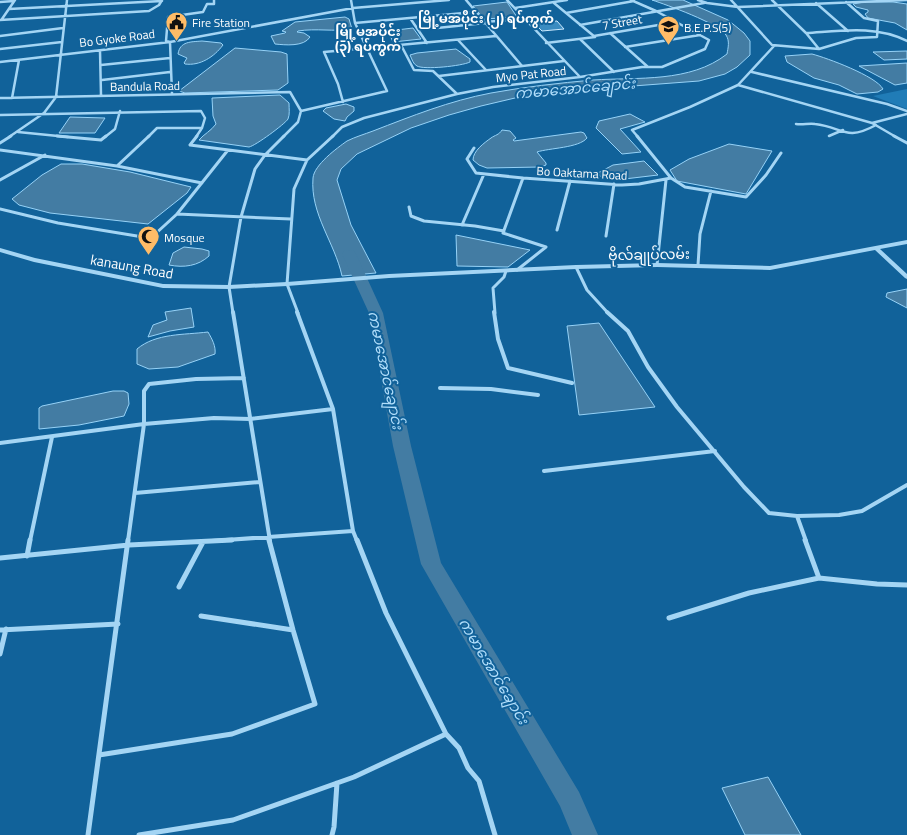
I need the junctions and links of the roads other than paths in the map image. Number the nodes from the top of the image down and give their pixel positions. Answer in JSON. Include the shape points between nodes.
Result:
{"nodes":[{"id":1,"x":66,"y":0,"type":"edge"},
{"id":2,"x":214,"y":0,"type":"edge"},
{"id":3,"x":351,"y":0,"type":"edge"},
{"id":4,"x":388,"y":0,"type":"edge"},
{"id":5,"x":450,"y":0,"type":"edge"},
{"id":6,"x":466,"y":0,"type":"edge"},
{"id":7,"x":507,"y":0,"type":"edge"},
{"id":8,"x":568,"y":0,"type":"edge"},
{"id":9,"x":631,"y":0,"type":"edge"},
{"id":10,"x":731,"y":0,"type":"edge"},
{"id":11,"x":772,"y":0,"type":"edge"},
{"id":12,"x":907,"y":0,"type":"edge"},
{"id":13,"x":15,"y":1,"type":"edge"},
{"id":14,"x":162,"y":1,"type":"edge"},
{"id":15,"x":427,"y":1,"type":"edge"},
{"id":16,"x":635,"y":1,"type":"junction"},
{"id":17,"x":856,"y":1,"type":"edge"},
{"id":18,"x":0,"y":2,"type":"edge"},
{"id":19,"x":698,"y":2,"type":"edge"},
{"id":20,"x":846,"y":2,"type":"junction"},
{"id":21,"x":554,"y":3,"type":"junction"},
{"id":22,"x":816,"y":3,"type":"junction"},
{"id":23,"x":391,"y":5,"type":"junction"},
{"id":24,"x":776,"y":5,"type":"junction"},
{"id":25,"x":66,"y":6,"type":"junction"},
{"id":26,"x":738,"y":7,"type":"junction"},
{"id":27,"x":353,"y":8,"type":"junction"},
{"id":28,"x":515,"y":8,"type":"junction"},
{"id":29,"x":9,"y":9,"type":"junction"},
{"id":30,"x":656,"y":11,"type":"junction"},
{"id":31,"x":475,"y":12,"type":"junction"},
{"id":32,"x":566,"y":13,"type":"junction"},
{"id":33,"x":65,"y":18,"type":"junction"},
{"id":34,"x":410,"y":18,"type":"junction"},
{"id":35,"x":524,"y":19,"type":"junction"},
{"id":36,"x":1,"y":20,"type":"edge"},
{"id":37,"x":677,"y":22,"type":"junction"},
{"id":38,"x":356,"y":23,"type":"junction"},
{"id":39,"x":484,"y":23,"type":"junction"},
{"id":40,"x":580,"y":25,"type":"junction"},
{"id":41,"x":63,"y":28,"type":"junction"},
{"id":42,"x":418,"y":30,"type":"junction"},
{"id":43,"x":848,"y":31,"type":"junction"},
{"id":44,"x":878,"y":31,"type":"junction"},
{"id":45,"x":610,"y":33,"type":"junction"},
{"id":46,"x":806,"y":33,"type":"junction"},
{"id":47,"x":700,"y":35,"type":"junction"},
{"id":48,"x":0,"y":36,"type":"edge"},
{"id":49,"x":496,"y":36,"type":"junction"},
{"id":50,"x":594,"y":36,"type":"junction"},
{"id":51,"x":580,"y":39,"type":"junction"},
{"id":52,"x":458,"y":40,"type":"junction"},
{"id":53,"x":907,"y":41,"type":"edge"},
{"id":54,"x":62,"y":42,"type":"junction"},
{"id":55,"x":170,"y":42,"type":"junction"},
{"id":56,"x":427,"y":43,"type":"junction"},
{"id":57,"x":546,"y":43,"type":"junction"},
{"id":58,"x":401,"y":45,"type":"junction"},
{"id":59,"x":774,"y":46,"type":"junction"},
{"id":60,"x":625,"y":47,"type":"junction"},
{"id":61,"x":366,"y":48,"type":"junction"},
{"id":62,"x":0,"y":49,"type":"edge"},
{"id":63,"x":819,"y":49,"type":"junction"},
{"id":64,"x":100,"y":51,"type":"junction"},
{"id":65,"x":61,"y":56,"type":"junction"},
{"id":66,"x":170,"y":58,"type":"junction"},
{"id":67,"x":19,"y":60,"type":"junction"},
{"id":68,"x":564,"y":61,"type":"junction"},
{"id":69,"x":0,"y":62,"type":"edge"},
{"id":70,"x":101,"y":65,"type":"junction"},
{"id":71,"x":522,"y":66,"type":"junction"},
{"id":72,"x":648,"y":67,"type":"junction"},
{"id":73,"x":486,"y":70,"type":"junction"},
{"id":74,"x":170,"y":72,"type":"junction"},
{"id":75,"x":614,"y":72,"type":"junction"},
{"id":76,"x":752,"y":72,"type":"junction"},
{"id":77,"x":439,"y":76,"type":"junction"},
{"id":78,"x":580,"y":77,"type":"junction"},
{"id":79,"x":102,"y":80,"type":"junction"},
{"id":80,"x":738,"y":85,"type":"junction"},
{"id":81,"x":172,"y":94,"type":"junction"},
{"id":82,"x":457,"y":94,"type":"junction"},
{"id":83,"x":102,"y":95,"type":"junction"},
{"id":84,"x":56,"y":97,"type":"junction"},
{"id":85,"x":0,"y":98,"type":"edge"},
{"id":86,"x":12,"y":98,"type":"junction"},
{"id":87,"x":343,"y":102,"type":"junction"},
{"id":88,"x":120,"y":111,"type":"junction"},
{"id":89,"x":301,"y":112,"type":"junction"},
{"id":90,"x":907,"y":112,"type":"edge"},
{"id":91,"x":44,"y":113,"type":"junction"},
{"id":92,"x":0,"y":115,"type":"edge"},
{"id":93,"x":872,"y":123,"type":"junction"},
{"id":94,"x":796,"y":124,"type":"dead end"},
{"id":95,"x":876,"y":125,"type":"junction"},
{"id":96,"x":202,"y":128,"type":"junction"},
{"id":97,"x":843,"y":130,"type":"dead end"},
{"id":98,"x":17,"y":132,"type":"junction"},
{"id":99,"x":838,"y":132,"type":"junction"},
{"id":100,"x":829,"y":136,"type":"dead end"},
{"id":101,"x":0,"y":143,"type":"edge"},
{"id":102,"x":907,"y":143,"type":"edge"},
{"id":103,"x":474,"y":148,"type":"dead end"},
{"id":104,"x":0,"y":150,"type":"edge"},
{"id":105,"x":228,"y":150,"type":"junction"},
{"id":106,"x":781,"y":153,"type":"dead end"},
{"id":107,"x":46,"y":155,"type":"junction"},
{"id":108,"x":265,"y":155,"type":"junction"},
{"id":109,"x":307,"y":160,"type":"junction"},
{"id":110,"x":117,"y":166,"type":"junction"},
{"id":111,"x":484,"y":174,"type":"junction"},
{"id":112,"x":523,"y":178,"type":"junction"},
{"id":113,"x":671,"y":178,"type":"junction"},
{"id":114,"x":0,"y":180,"type":"edge"},
{"id":115,"x":666,"y":180,"type":"junction"},
{"id":116,"x":570,"y":181,"type":"junction"},
{"id":117,"x":202,"y":183,"type":"junction"},
{"id":118,"x":614,"y":184,"type":"junction"},
{"id":119,"x":711,"y":191,"type":"junction"},
{"id":120,"x":409,"y":207,"type":"dead end"},
{"id":121,"x":0,"y":209,"type":"edge"},
{"id":122,"x":177,"y":214,"type":"junction"},
{"id":123,"x":241,"y":217,"type":"junction"},
{"id":124,"x":291,"y":219,"type":"junction"},
{"id":125,"x":462,"y":225,"type":"junction"},
{"id":126,"x":557,"y":230,"type":"dead end"},
{"id":127,"x":504,"y":231,"type":"junction"},
{"id":128,"x":606,"y":236,"type":"dead end"},
{"id":129,"x":907,"y":242,"type":"edge"},
{"id":130,"x":876,"y":248,"type":"junction"},
{"id":131,"x":0,"y":250,"type":"edge"},
{"id":132,"x":657,"y":265,"type":"junction"},
{"id":133,"x":698,"y":265,"type":"junction"},
{"id":134,"x":576,"y":267,"type":"junction"},
{"id":135,"x":517,"y":270,"type":"junction"},
{"id":136,"x":506,"y":271,"type":"junction"},
{"id":137,"x":907,"y":277,"type":"edge"},
{"id":138,"x":335,"y":280,"type":"joint"},
{"id":139,"x":287,"y":284,"type":"junction"},
{"id":140,"x":229,"y":287,"type":"junction"},
{"id":141,"x":244,"y":378,"type":"junction"},
{"id":142,"x":572,"y":383,"type":"dead end"},
{"id":143,"x":440,"y":388,"type":"dead end"},
{"id":144,"x":538,"y":395,"type":"dead end"},
{"id":145,"x":333,"y":409,"type":"junction"},
{"id":146,"x":250,"y":419,"type":"junction"},
{"id":147,"x":144,"y":424,"type":"junction"},
{"id":148,"x":52,"y":437,"type":"junction"},
{"id":149,"x":0,"y":443,"type":"edge"},
{"id":150,"x":715,"y":451,"type":"junction"},
{"id":151,"x":544,"y":471,"type":"dead end"},
{"id":152,"x":260,"y":482,"type":"junction"},
{"id":153,"x":907,"y":485,"type":"edge"},
{"id":154,"x":135,"y":493,"type":"junction"},
{"id":155,"x":797,"y":516,"type":"junction"},
{"id":156,"x":353,"y":531,"type":"junction"},
{"id":157,"x":269,"y":538,"type":"junction"},
{"id":158,"x":203,"y":542,"type":"junction"},
{"id":159,"x":129,"y":545,"type":"junction"},
{"id":160,"x":27,"y":556,"type":"junction"},
{"id":161,"x":0,"y":558,"type":"edge"},
{"id":162,"x":819,"y":578,"type":"junction"},
{"id":163,"x":907,"y":585,"type":"edge"},
{"id":164,"x":179,"y":586,"type":"dead end"},
{"id":165,"x":201,"y":616,"type":"dead end"},
{"id":166,"x":669,"y":618,"type":"dead end"},
{"id":167,"x":118,"y":624,"type":"junction"},
{"id":168,"x":3,"y":630,"type":"edge"},
{"id":169,"x":293,"y":630,"type":"junction"},
{"id":170,"x":0,"y":654,"type":"edge"},
{"id":171,"x":446,"y":734,"type":"junction"},
{"id":172,"x":100,"y":755,"type":"junction"},
{"id":173,"x":337,"y":783,"type":"junction"},
{"id":174,"x":88,"y":835,"type":"edge"},
{"id":175,"x":139,"y":835,"type":"edge"},
{"id":176,"x":332,"y":835,"type":"edge"},
{"id":177,"x":495,"y":835,"type":"edge"}],
"edges":[{"from":1,"to":25,"type":"street"},
{"from":2,"to":55,"type":"street","via":[[214,4],[208,4],[203,12],[168,17],[166,41]]},
{"from":3,"to":27,"type":"street"},
{"from":4,"to":23,"type":"street"},
{"from":5,"to":15,"type":"street","name":"Bo Gyoke Road"},
{"from":6,"to":31,"type":"street"},
{"from":7,"to":28,"type":"street"},
{"from":8,"to":21,"type":"street"},
{"from":9,"to":16,"type":"street"},
{"from":10,"to":26,"type":"street"},
{"from":11,"to":24,"type":"street"},
{"from":12,"to":17,"type":"street"},
{"from":13,"to":18,"type":"street"},
{"from":13,"to":29,"type":"street"},
{"from":14,"to":25,"type":"street"},
{"from":14,"to":33,"type":"street","via":[[149,11]]},
{"from":15,"to":23,"type":"street","name":"Bo Gyoke Road"},
{"from":16,"to":30,"type":"street"},
{"from":16,"to":32,"type":"street"},
{"from":17,"to":20,"type":"street"},
{"from":19,"to":26,"type":"street"},
{"from":19,"to":30,"type":"street"},
{"from":20,"to":22,"type":"street"},
{"from":20,"to":44,"type":"street","via":[[864,18],[878,22]]},
{"from":21,"to":28,"type":"street"},
{"from":21,"to":32,"type":"street"},
{"from":22,"to":24,"type":"street"},
{"from":22,"to":43,"type":"street"},
{"from":23,"to":27,"type":"street","name":"Bo Gyoke Road"},
{"from":24,"to":26,"type":"street"},
{"from":24,"to":46,"type":"street"},
{"from":25,"to":29,"type":"street"},
{"from":25,"to":33,"type":"street"},
{"from":26,"to":59,"type":"street"},
{"from":27,"to":38,"type":"street"},
{"from":27,"to":55,"type":"street","name":"Bo Gyoke Road"},
{"from":28,"to":35,"type":"street"},
{"from":29,"to":36,"type":"street"},
{"from":30,"to":37,"type":"street"},
{"from":30,"to":40,"type":"street"},
{"from":31,"to":34,"type":"street"},
{"from":31,"to":39,"type":"street"},
{"from":32,"to":40,"type":"street"},
{"from":33,"to":36,"type":"street"},
{"from":33,"to":41,"type":"street"},
{"from":34,"to":38,"type":"street"},
{"from":34,"to":42,"type":"street"},
{"from":35,"to":39,"type":"street"},
{"from":35,"to":57,"type":"street"},
{"from":37,"to":45,"type":"street","name":"7 Street"},
{"from":37,"to":47,"type":"street"},
{"from":38,"to":61,"type":"street"},
{"from":39,"to":42,"type":"street"},
{"from":39,"to":49,"type":"street"},
{"from":40,"to":50,"type":"street"},
{"from":41,"to":48,"type":"street"},
{"from":41,"to":54,"type":"street"},
{"from":42,"to":56,"type":"street"},
{"from":43,"to":44,"type":"street"},
{"from":43,"to":46,"type":"street"},
{"from":44,"to":53,"type":"street","via":[[899,36]]},
{"from":44,"to":63,"type":"street","via":[[876,37],[856,38]]},
{"from":45,"to":50,"type":"street","name":"7 Street"},
{"from":45,"to":60,"type":"street"},
{"from":46,"to":63,"type":"street"},
{"from":47,"to":60,"type":"street"},
{"from":47,"to":72,"type":"street","name":"Myo Pat Road","via":[[709,40],[706,49],[662,67]]},
{"from":49,"to":52,"type":"street"},
{"from":49,"to":71,"type":"street"},
{"from":50,"to":51,"type":"street","name":"7 Street"},
{"from":51,"to":57,"type":"street","name":"7 Street"},
{"from":51,"to":75,"type":"street"},
{"from":52,"to":56,"type":"street"},
{"from":52,"to":73,"type":"street"},
{"from":54,"to":62,"type":"street"},
{"from":54,"to":65,"type":"street"},
{"from":55,"to":64,"type":"street","name":"Bo Gyoke Road"},
{"from":55,"to":66,"type":"street"},
{"from":56,"to":58,"type":"street"},
{"from":57,"to":68,"type":"street"},
{"from":58,"to":61,"type":"street"},
{"from":58,"to":77,"type":"street","via":[[414,70],[433,70]]},
{"from":59,"to":63,"type":"street"},
{"from":59,"to":76,"type":"street"},
{"from":60,"to":72,"type":"street"},
{"from":61,"to":87,"type":"street","via":[[387,92]]},
{"from":61,"to":87,"type":"street","via":[[324,52]]},
{"from":64,"to":65,"type":"street","name":"Bo Gyoke Road"},
{"from":64,"to":70,"type":"street"},
{"from":65,"to":67,"type":"street","name":"Bo Gyoke Road"},
{"from":65,"to":84,"type":"street"},
{"from":66,"to":70,"type":"street"},
{"from":66,"to":74,"type":"street"},
{"from":67,"to":69,"type":"street","name":"Bo Gyoke Road"},
{"from":67,"to":86,"type":"street"},
{"from":68,"to":71,"type":"street"},
{"from":68,"to":78,"type":"street"},
{"from":70,"to":79,"type":"street"},
{"from":71,"to":73,"type":"street"},
{"from":72,"to":75,"type":"street","name":"Myo Pat Road"},
{"from":73,"to":77,"type":"street"},
{"from":74,"to":79,"type":"street"},
{"from":74,"to":81,"type":"street"},
{"from":75,"to":78,"type":"street","name":"Myo Pat Road"},
{"from":76,"to":80,"type":"street"},
{"from":76,"to":90,"type":"street","via":[[887,104]]},
{"from":77,"to":82,"type":"street"},
{"from":78,"to":82,"type":"street","name":"Myo Pat Road","via":[[493,87]]},
{"from":79,"to":83,"type":"street"},
{"from":80,"to":93,"type":"street"},
{"from":80,"to":113,"type":"street","via":[[632,130]]},
{"from":81,"to":83,"type":"street","name":"Bandula Road"},
{"from":81,"to":89,"type":"street","name":"Bandula Road","via":[[290,92]]},
{"from":82,"to":109,"type":"street","name":"Myo Pat Road","via":[[364,118],[342,127]]},
{"from":83,"to":84,"type":"street","name":"Bandula Road"},
{"from":84,"to":86,"type":"street","name":"Bandula Road"},
{"from":84,"to":91,"type":"street"},
{"from":85,"to":86,"type":"street","name":"Bandula Road"},
{"from":87,"to":89,"type":"street"},
{"from":88,"to":91,"type":"street"},
{"from":88,"to":96,"type":"street","via":[[200,111],[205,118]]},
{"from":88,"to":98,"type":"street","via":[[115,129],[101,140]]},
{"from":89,"to":108,"type":"street","via":[[298,122]]},
{"from":90,"to":93,"type":"street"},
{"from":91,"to":92,"type":"street"},
{"from":91,"to":98,"type":"street"},
{"from":93,"to":95,"type":"street"},
{"from":94,"to":99,"type":"street","via":[[815,124]]},
{"from":95,"to":99,"type":"street","via":[[851,134]]},
{"from":95,"to":102,"type":"street"},
{"from":96,"to":105,"type":"street","via":[[190,145]]},
{"from":96,"to":110,"type":"street","via":[[157,128]]},
{"from":97,"to":99,"type":"street"},
{"from":98,"to":101,"type":"street"},
{"from":99,"to":100,"type":"street"},
{"from":103,"to":111,"type":"street","via":[[467,159],[476,174]]},
{"from":104,"to":107,"type":"street"},
{"from":105,"to":108,"type":"street"},
{"from":105,"to":117,"type":"street"},
{"from":106,"to":119,"type":"street","via":[[746,197]]},
{"from":107,"to":110,"type":"street"},
{"from":107,"to":114,"type":"street"},
{"from":108,"to":109,"type":"street"},
{"from":108,"to":123,"type":"street","via":[[255,169]]},
{"from":109,"to":124,"type":"street","name":"Myo Pat Road","via":[[294,189]]},
{"from":110,"to":117,"type":"street"},
{"from":111,"to":112,"type":"street"},
{"from":111,"to":125,"type":"street"},
{"from":112,"to":116,"type":"street","name":"Bo Oaktama Road"},
{"from":112,"to":127,"type":"street","name":"Bo Oaktama Road"},
{"from":113,"to":115,"type":"street","name":"Bo Oaktama Road"},
{"from":113,"to":119,"type":"street","via":[[685,187]]},
{"from":115,"to":118,"type":"street","name":"Bo Oaktama Road"},
{"from":115,"to":132,"type":"street"},
{"from":116,"to":118,"type":"street","name":"Bo Oaktama Road"},
{"from":116,"to":126,"type":"street"},
{"from":117,"to":122,"type":"street"},
{"from":118,"to":128,"type":"street"},
{"from":119,"to":133,"type":"street","via":[[700,234]]},
{"from":120,"to":125,"type":"street","via":[[411,216],[420,220]]},
{"from":121,"to":122,"type":"street","via":[[58,223],[143,238],[153,236]]},
{"from":122,"to":123,"type":"street"},
{"from":123,"to":124,"type":"street"},
{"from":123,"to":140,"type":"street"},
{"from":124,"to":139,"type":"street","name":"Myo Pat Road"},
{"from":125,"to":127,"type":"street"},
{"from":127,"to":135,"type":"street","via":[[503,233],[510,236],[546,247]]},
{"from":129,"to":130,"type":"street","name":"ဗိုလ်ချုပ်လမ်း"},
{"from":130,"to":133,"type":"street","name":"ဗိုလ်ချုပ်လမ်း","via":[[770,268]]},
{"from":130,"to":137,"type":"street"},
{"from":131,"to":140,"type":"street","name":"kanaung Road","via":[[34,260],[163,286]]},
{"from":132,"to":133,"type":"street","name":"ဗိုလ်ချုပ်လမ်း"},
{"from":132,"to":134,"type":"street","name":"ဗိုလ်ချုပ်လမ်း"},
{"from":134,"to":135,"type":"street","name":"ဗိုလ်ချုပ်လမ်း"},
{"from":134,"to":150,"type":"street","via":[[587,290],[628,332],[664,390]]},
{"from":135,"to":136,"type":"street","name":"ဗိုလ်ချုပ်လမ်း"},
{"from":136,"to":138,"type":"street","name":"ဗိုလ်ချုပ်လမ်း"},
{"from":136,"to":142,"type":"street","via":[[504,277],[493,288],[493,295],[496,329],[502,356],[508,368]]},
{"from":138,"to":139,"type":"street","name":"kanaung Road"},
{"from":139,"to":140,"type":"street","name":"kanaung Road"},
{"from":139,"to":145,"type":"street"},
{"from":140,"to":141,"type":"street"},
{"from":141,"to":146,"type":"street"},
{"from":141,"to":147,"type":"street","via":[[196,379],[150,384],[144,390]]},
{"from":143,"to":144,"type":"street","via":[[491,389]]},
{"from":145,"to":146,"type":"street"},
{"from":145,"to":156,"type":"street"},
{"from":146,"to":147,"type":"street","via":[[214,418]]},
{"from":146,"to":152,"type":"street"},
{"from":147,"to":148,"type":"street"},
{"from":147,"to":154,"type":"street"},
{"from":148,"to":149,"type":"street"},
{"from":148,"to":160,"type":"street"},
{"from":150,"to":151,"type":"street"},
{"from":150,"to":155,"type":"street","via":[[769,513]]},
{"from":152,"to":154,"type":"street"},
{"from":152,"to":157,"type":"street"},
{"from":153,"to":155,"type":"street","via":[[862,511],[839,515]]},
{"from":154,"to":159,"type":"street"},
{"from":155,"to":162,"type":"street"},
{"from":156,"to":157,"type":"street"},
{"from":156,"to":171,"type":"street","via":[[386,613]]},
{"from":157,"to":158,"type":"street"},
{"from":157,"to":169,"type":"street"},
{"from":158,"to":159,"type":"street"},
{"from":158,"to":164,"type":"street"},
{"from":159,"to":160,"type":"street"},
{"from":159,"to":167,"type":"street"},
{"from":160,"to":161,"type":"street"},
{"from":162,"to":163,"type":"street"},
{"from":162,"to":166,"type":"street","via":[[749,593]]},
{"from":165,"to":169,"type":"street"},
{"from":167,"to":168,"type":"street"},
{"from":167,"to":172,"type":"street"},
{"from":168,"to":170,"type":"street"},
{"from":169,"to":172,"type":"street","via":[[315,704],[232,734]]},
{"from":171,"to":173,"type":"street"},
{"from":171,"to":177,"type":"street","via":[[459,748],[468,768],[479,781]]},
{"from":172,"to":174,"type":"street"},
{"from":173,"to":175,"type":"street","via":[[232,820]]},
{"from":173,"to":176,"type":"street"}]}
